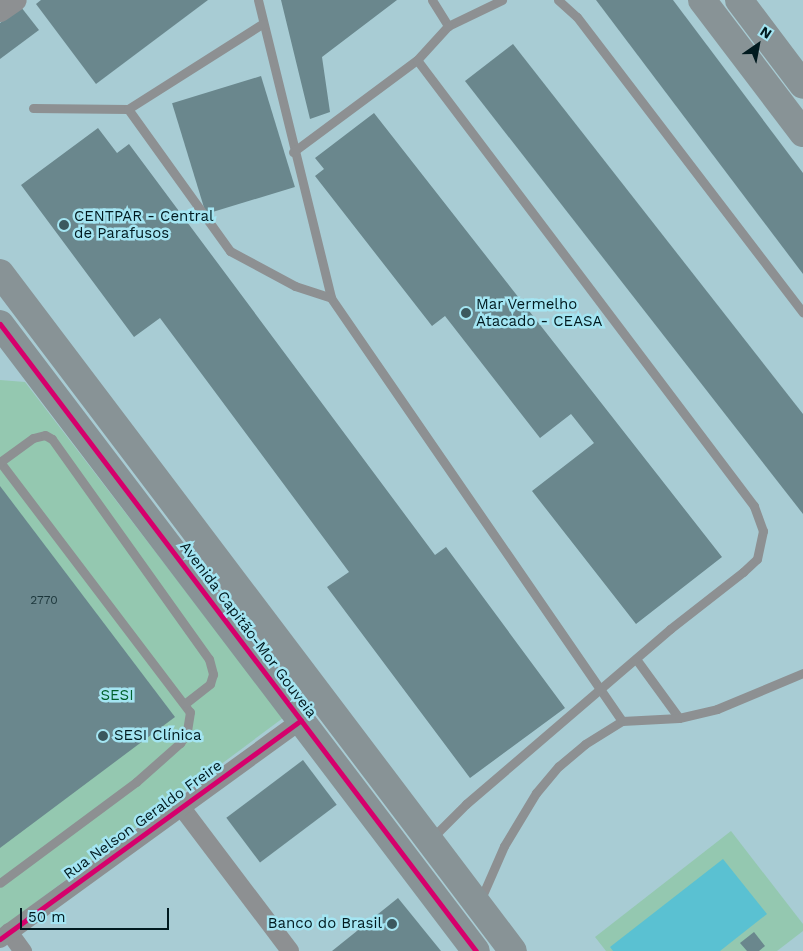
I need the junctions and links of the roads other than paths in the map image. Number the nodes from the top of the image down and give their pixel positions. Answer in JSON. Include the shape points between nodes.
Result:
{"nodes":[{"id":1,"x":16,"y":0,"type":"edge"},
{"id":2,"x":258,"y":0,"type":"edge"},
{"id":3,"x":432,"y":0,"type":"edge"},
{"id":4,"x":502,"y":0,"type":"edge"},
{"id":5,"x":558,"y":0,"type":"edge"},
{"id":6,"x":702,"y":0,"type":"edge"},
{"id":7,"x":739,"y":0,"type":"edge"},
{"id":8,"x":0,"y":11,"type":"edge"},
{"id":9,"x":262,"y":24,"type":"junction"},
{"id":10,"x":448,"y":26,"type":"junction"},
{"id":11,"x":417,"y":60,"type":"junction"},
{"id":12,"x":803,"y":85,"type":"edge"},
{"id":13,"x":33,"y":108,"type":"dead end"},
{"id":14,"x":128,"y":109,"type":"junction"},
{"id":15,"x":803,"y":133,"type":"edge"},
{"id":16,"x":293,"y":152,"type":"junction"},
{"id":17,"x":0,"y":273,"type":"edge"},
{"id":18,"x":331,"y":298,"type":"junction"},
{"id":19,"x":803,"y":313,"type":"edge"},
{"id":20,"x":0,"y":324,"type":"edge"},
{"id":21,"x":47,"y":386,"type":"junction"},
{"id":22,"x":93,"y":395,"type":"junction"},
{"id":23,"x":0,"y":462,"type":"edge"},
{"id":24,"x":636,"y":659,"type":"junction"},
{"id":25,"x":803,"y":673,"type":"edge"},
{"id":26,"x":602,"y":689,"type":"junction"},
{"id":27,"x":186,"y":703,"type":"junction"},
{"id":28,"x":679,"y":718,"type":"junction"},
{"id":29,"x":301,"y":720,"type":"junction"},
{"id":30,"x":622,"y":721,"type":"junction"},
{"id":31,"x":182,"y":808,"type":"junction"},
{"id":32,"x":430,"y":841,"type":"junction"},
{"id":33,"x":0,"y":883,"type":"edge"},
{"id":34,"x":478,"y":905,"type":"junction"},
{"id":35,"x":4,"y":935,"type":"edge"},
{"id":36,"x":23,"y":951,"type":"edge"},
{"id":37,"x":290,"y":951,"type":"edge"},
{"id":38,"x":476,"y":951,"type":"edge"},
{"id":39,"x":513,"y":951,"type":"edge"}],
"edges":[{"from":1,"to":8,"type":"street"},
{"from":2,"to":9,"type":"lane"},
{"from":3,"to":10,"type":"lane"},
{"from":4,"to":10,"type":"lane"},
{"from":5,"to":19,"type":"lane","via":[[577,17]]},
{"from":6,"to":15,"type":"main road"},
{"from":7,"to":12,"type":"main road"},
{"from":9,"to":14,"type":"lane"},
{"from":9,"to":16,"type":"lane"},
{"from":10,"to":11,"type":"lane"},
{"from":11,"to":16,"type":"lane"},
{"from":11,"to":24,"type":"lane","via":[[760,519],[762,548],[757,559]]},
{"from":13,"to":14,"type":"lane"},
{"from":14,"to":18,"type":"lane","via":[[230,251],[295,286]]},
{"from":16,"to":18,"type":"lane"},
{"from":17,"to":22,"type":"main road","name":"Avenida Capitão-Mor Gouveia"},
{"from":18,"to":26,"type":"lane","via":[[460,491]]},
{"from":20,"to":21,"type":"main road","name":"Avenida Capitão-Mor Gouveia"},
{"from":21,"to":22,"type":"main road"},
{"from":21,"to":29,"type":"main road","name":"Avenida Capitão-Mor Gouveia"},
{"from":22,"to":32,"type":"main road","name":"Avenida Capitão-Mor Gouveia"},
{"from":23,"to":27,"type":"lane"},
{"from":23,"to":27,"type":"lane","via":[[33,438],[45,435],[52,439],[209,659],[213,674],[210,684]]},
{"from":24,"to":26,"type":"lane"},
{"from":24,"to":28,"type":"lane"},
{"from":25,"to":28,"type":"lane","via":[[717,709]]},
{"from":26,"to":30,"type":"lane"},
{"from":26,"to":32,"type":"lane","via":[[466,804]]},
{"from":27,"to":33,"type":"lane","via":[[190,724],[180,743],[136,782]]},
{"from":28,"to":30,"type":"lane"},
{"from":29,"to":31,"type":"street","name":"Rua Nelson Geraldo Freire"},
{"from":29,"to":38,"type":"main road","name":"Avenida Capitão-Mor Gouveia"},
{"from":30,"to":34,"type":"lane","via":[[559,766],[536,793],[504,846]]},
{"from":31,"to":35,"type":"street","name":"Rua Nelson Geraldo Freire"},
{"from":31,"to":37,"type":"street"},
{"from":32,"to":34,"type":"main road","name":"Avenida Capitão-Mor Gouveia"},
{"from":34,"to":39,"type":"main road","name":"Avenida Capitão-Mor Gouveia"},
{"from":35,"to":36,"type":"street"}]}
